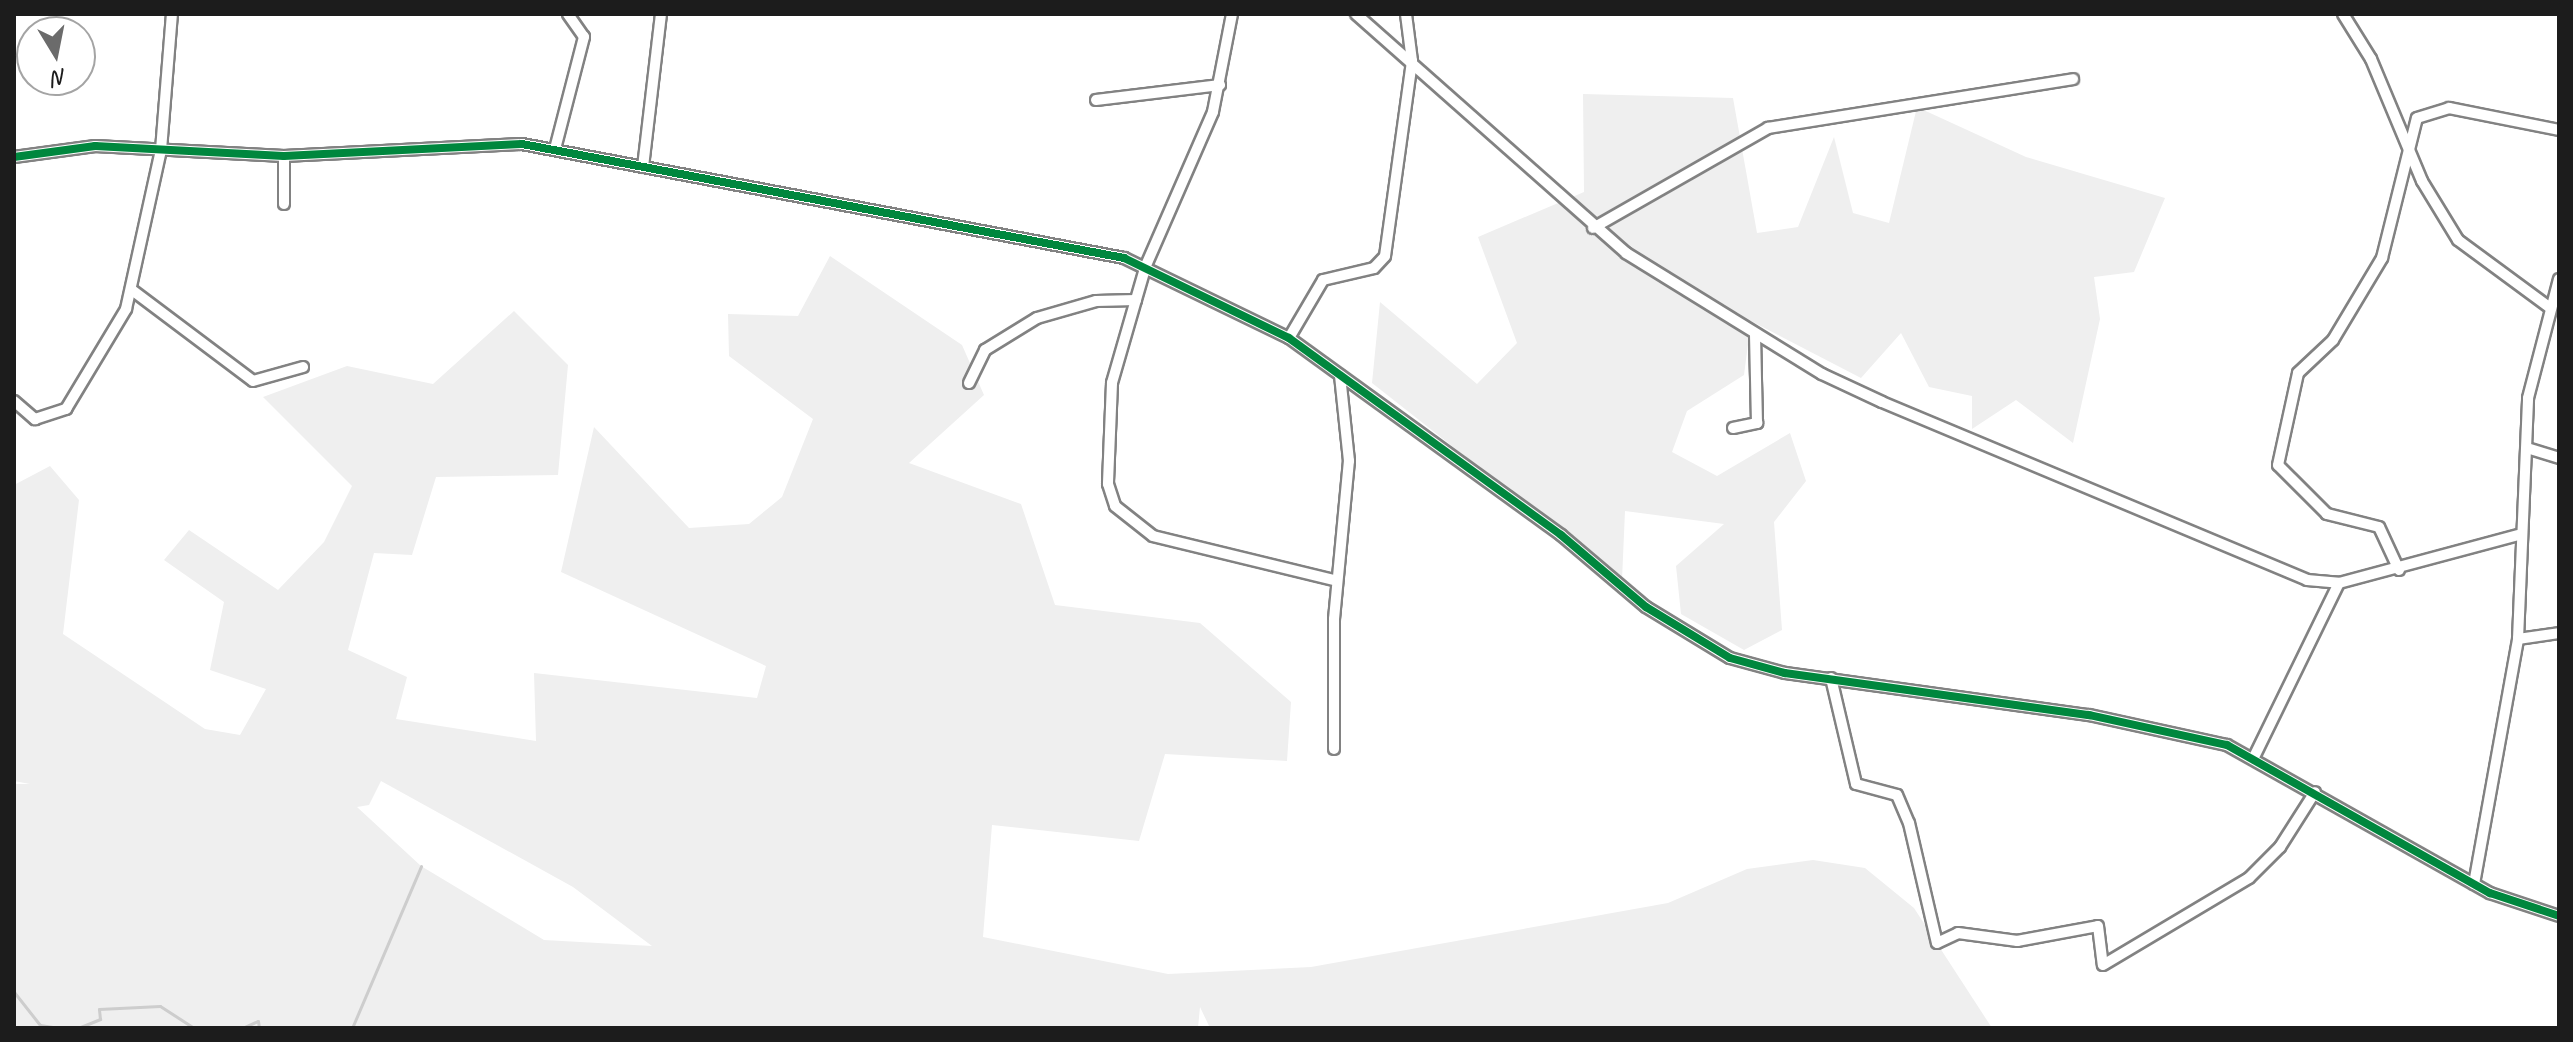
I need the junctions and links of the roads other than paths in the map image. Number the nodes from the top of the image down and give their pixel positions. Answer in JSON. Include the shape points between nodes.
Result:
{"nodes":[{"id":1,"x":172,"y":14,"type":"edge"},
{"id":2,"x":568,"y":14,"type":"edge"},
{"id":3,"x":661,"y":14,"type":"edge"},
{"id":4,"x":1232,"y":14,"type":"edge"},
{"id":5,"x":1356,"y":14,"type":"edge"},
{"id":6,"x":1406,"y":14,"type":"edge"},
{"id":7,"x":2343,"y":14,"type":"edge"},
{"id":8,"x":1412,"y":61,"type":"junction"},
{"id":9,"x":2073,"y":79,"type":"dead end"},
{"id":10,"x":1220,"y":85,"type":"junction"},
{"id":11,"x":1096,"y":100,"type":"dead end"},
{"id":12,"x":2559,"y":130,"type":"edge"},
{"id":13,"x":2407,"y":147,"type":"junction"},
{"id":14,"x":555,"y":149,"type":"junction"},
{"id":15,"x":161,"y":150,"type":"junction"},
{"id":16,"x":284,"y":156,"type":"junction"},
{"id":17,"x":14,"y":157,"type":"edge"},
{"id":18,"x":643,"y":167,"type":"junction"},
{"id":19,"x":284,"y":204,"type":"dead end"},
{"id":20,"x":1593,"y":228,"type":"junction"},
{"id":21,"x":1146,"y":265,"type":"junction"},
{"id":22,"x":2559,"y":279,"type":"edge"},
{"id":23,"x":132,"y":290,"type":"junction"},
{"id":24,"x":1136,"y":300,"type":"junction"},
{"id":25,"x":2549,"y":307,"type":"junction"},
{"id":26,"x":1755,"y":335,"type":"junction"},
{"id":27,"x":1289,"y":338,"type":"junction"},
{"id":28,"x":303,"y":367,"type":"dead end"},
{"id":29,"x":1340,"y":375,"type":"junction"},
{"id":30,"x":969,"y":383,"type":"dead end"},
{"id":31,"x":14,"y":401,"type":"edge"},
{"id":32,"x":1733,"y":428,"type":"dead end"},
{"id":33,"x":2527,"y":448,"type":"junction"},
{"id":34,"x":2559,"y":458,"type":"edge"},
{"id":35,"x":2518,"y":535,"type":"junction"},
{"id":36,"x":2399,"y":570,"type":"junction"},
{"id":37,"x":1337,"y":581,"type":"junction"},
{"id":38,"x":2339,"y":583,"type":"junction"},
{"id":39,"x":2559,"y":633,"type":"edge"},
{"id":40,"x":2518,"y":639,"type":"junction"},
{"id":41,"x":1831,"y":678,"type":"junction"},
{"id":42,"x":1334,"y":749,"type":"dead end"},
{"id":43,"x":2255,"y":755,"type":"junction"},
{"id":44,"x":2315,"y":792,"type":"junction"},
{"id":45,"x":2474,"y":884,"type":"junction"},
{"id":46,"x":2559,"y":916,"type":"edge"}],
"edges":[{"from":1,"to":15,"type":"street"},
{"from":2,"to":14,"type":"street","via":[[584,37]]},
{"from":3,"to":18,"type":"street"},
{"from":4,"to":10,"type":"street"},
{"from":5,"to":8,"type":"street"},
{"from":6,"to":8,"type":"street"},
{"from":7,"to":13,"type":"street"},
{"from":8,"to":20,"type":"street"},
{"from":8,"to":27,"type":"street","via":[[1385,256],[1374,268],[1323,280]]},
{"from":9,"to":20,"type":"street","via":[[1768,128]]},
{"from":10,"to":11,"type":"street"},
{"from":10,"to":21,"type":"street"},
{"from":12,"to":13,"type":"street","via":[[2449,108],[2417,118]]},
{"from":13,"to":25,"type":"street","via":[[2458,240]]},
{"from":13,"to":36,"type":"street","via":[[2382,258],[2333,340],[2298,373],[2277,455],[2284,475],[2327,514],[2379,527]]},
{"from":14,"to":16,"type":"street","via":[[457,144]]},
{"from":14,"to":18,"type":"street"},
{"from":15,"to":16,"type":"street"},
{"from":15,"to":17,"type":"street","via":[[95,146]]},
{"from":15,"to":23,"type":"street"},
{"from":16,"to":19,"type":"street"},
{"from":18,"to":21,"type":"street","via":[[997,230]]},
{"from":20,"to":26,"type":"street"},
{"from":21,"to":24,"type":"street"},
{"from":21,"to":27,"type":"street"},
{"from":22,"to":25,"type":"street"},
{"from":23,"to":28,"type":"street","via":[[253,381]]},
{"from":23,"to":31,"type":"street","via":[[106,348],[66,409],[35,419]]},
{"from":24,"to":30,"type":"street","via":[[1096,301],[1037,318],[985,350]]},
{"from":24,"to":37,"type":"street","via":[[1112,383],[1105,462],[1115,506],[1153,536]]},
{"from":25,"to":33,"type":"street","via":[[2529,387]]},
{"from":26,"to":32,"type":"street","via":[[1757,423]]},
{"from":26,"to":38,"type":"street","via":[[1882,402],[2193,535],[2307,580]]},
{"from":27,"to":29,"type":"street"},
{"from":29,"to":37,"type":"street","via":[[1349,461]]},
{"from":29,"to":41,"type":"street","via":[[1699,640],[1753,666]]},
{"from":33,"to":34,"type":"street"},
{"from":33,"to":35,"type":"street"},
{"from":35,"to":36,"type":"street"},
{"from":35,"to":40,"type":"street"},
{"from":36,"to":38,"type":"street"},
{"from":37,"to":42,"type":"street"},
{"from":38,"to":43,"type":"street"},
{"from":39,"to":40,"type":"street"},
{"from":40,"to":45,"type":"street"},
{"from":41,"to":43,"type":"street","via":[[2089,715]]},
{"from":41,"to":44,"type":"street","via":[[1856,784],[1897,795],[1909,823],[1937,943],[1958,933],[2017,941],[2098,926],[2103,965],[2249,878],[2280,847]]},
{"from":43,"to":44,"type":"street"},
{"from":44,"to":45,"type":"street"},
{"from":45,"to":46,"type":"street"}]}
